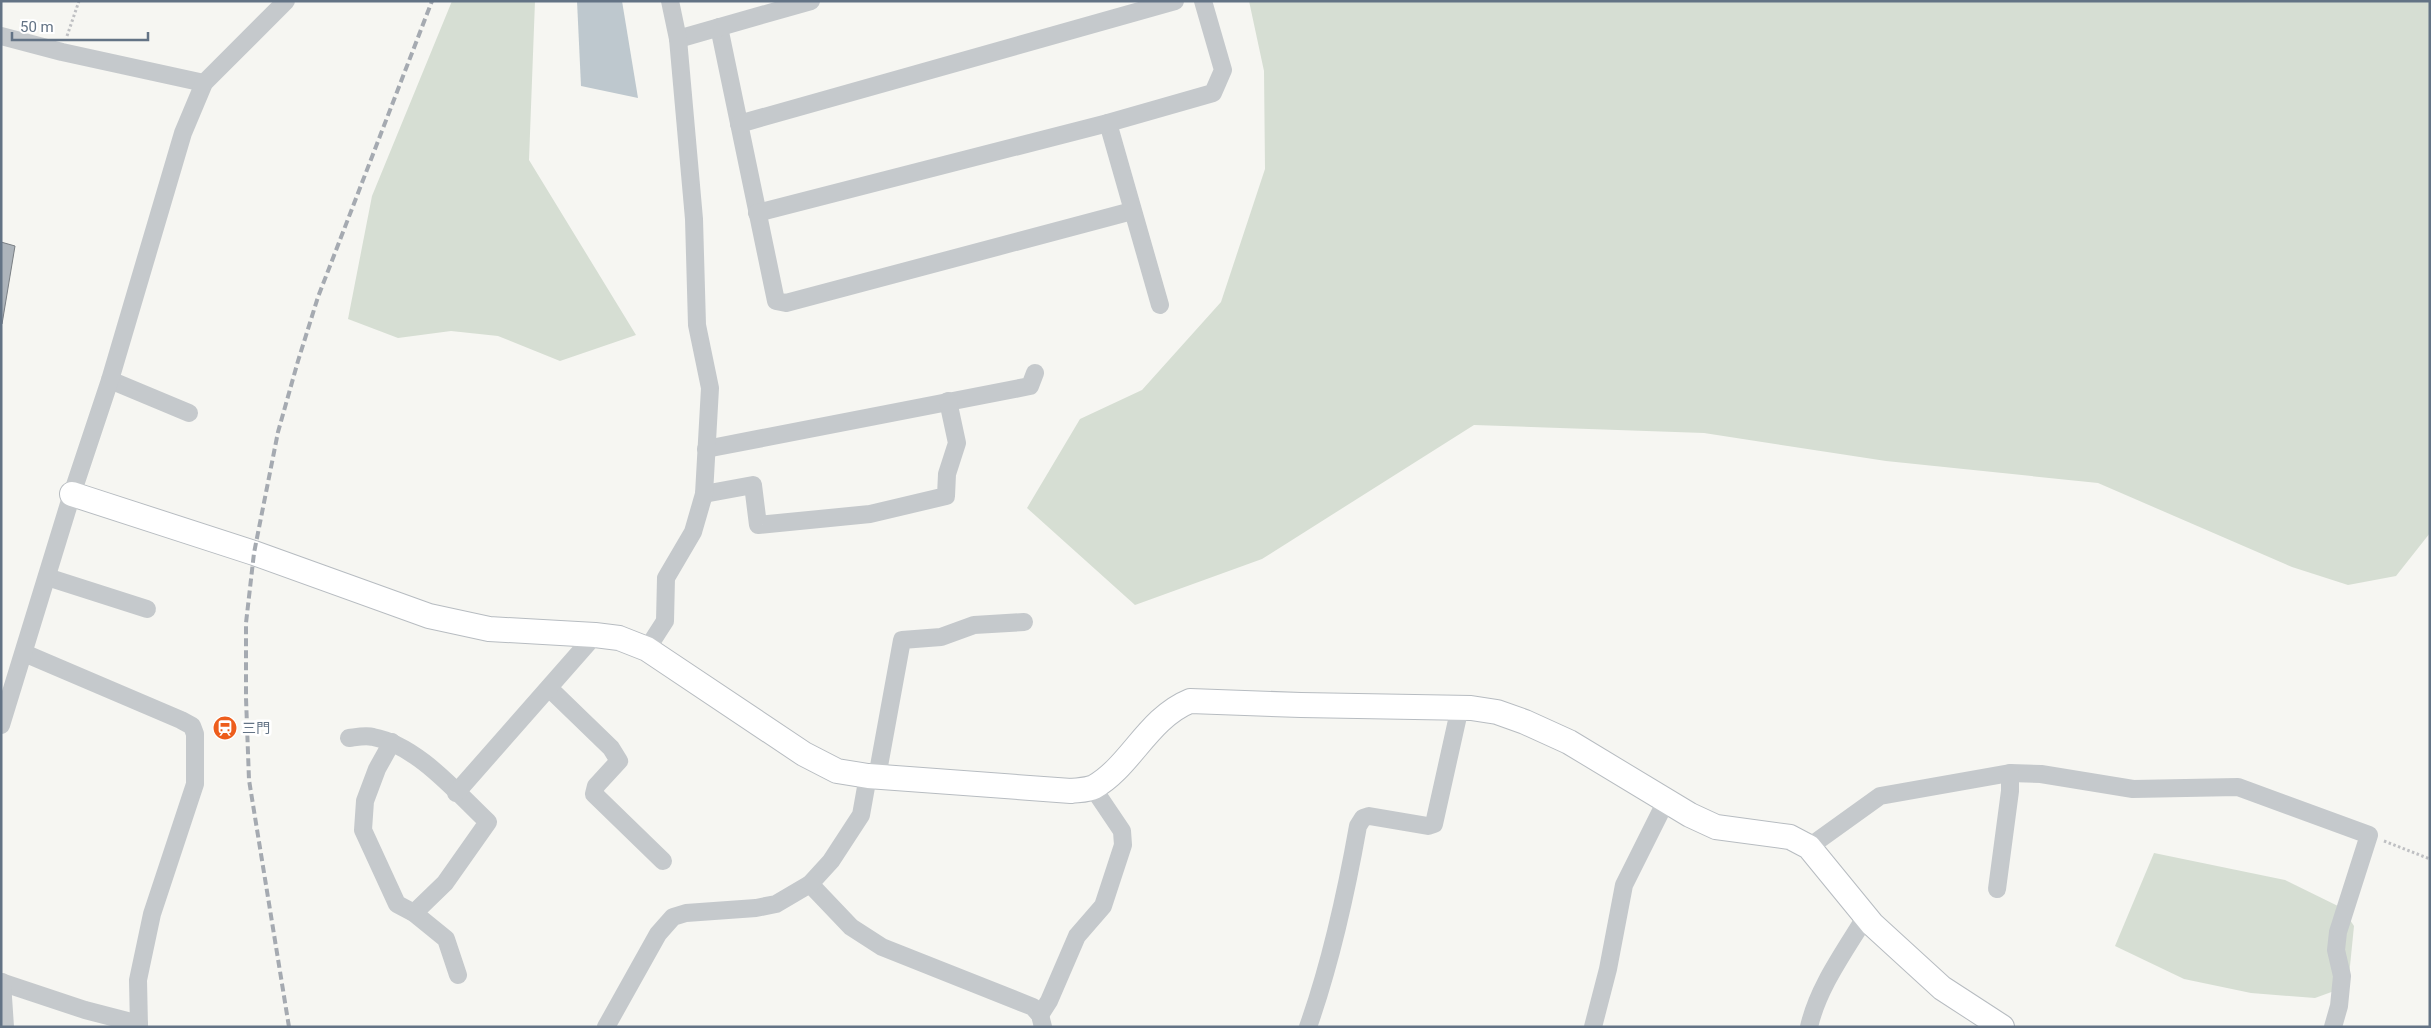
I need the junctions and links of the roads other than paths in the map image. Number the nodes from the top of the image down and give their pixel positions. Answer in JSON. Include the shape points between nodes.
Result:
{"nodes":[{"id":1,"x":286,"y":1,"type":"edge"},
{"id":2,"x":670,"y":1,"type":"edge"},
{"id":3,"x":812,"y":1,"type":"edge"},
{"id":4,"x":1175,"y":1,"type":"edge"},
{"id":5,"x":1203,"y":1,"type":"edge"},
{"id":6,"x":719,"y":27,"type":"junction"},
{"id":7,"x":1,"y":36,"type":"edge"},
{"id":8,"x":678,"y":39,"type":"junction"},
{"id":9,"x":204,"y":83,"type":"junction"},
{"id":10,"x":1108,"y":123,"type":"junction"},
{"id":11,"x":738,"y":124,"type":"junction"},
{"id":12,"x":1132,"y":212,"type":"junction"},
{"id":13,"x":757,"y":213,"type":"junction"},
{"id":14,"x":1160,"y":304,"type":"dead end"},
{"id":15,"x":1035,"y":373,"type":"dead end"},
{"id":16,"x":110,"y":380,"type":"junction"},
{"id":17,"x":948,"y":401,"type":"junction"},
{"id":18,"x":190,"y":413,"type":"dead end"},
{"id":19,"x":706,"y":449,"type":"junction"},
{"id":20,"x":72,"y":494,"type":"junction"},
{"id":21,"x":704,"y":494,"type":"junction"},
{"id":22,"x":47,"y":576,"type":"junction"},
{"id":23,"x":147,"y":609,"type":"dead end"},
{"id":24,"x":1024,"y":622,"type":"dead end"},
{"id":25,"x":595,"y":635,"type":"junction"},
{"id":26,"x":647,"y":649,"type":"junction"},
{"id":27,"x":24,"y":653,"type":"junction"},
{"id":28,"x":549,"y":688,"type":"junction"},
{"id":29,"x":1460,"y":707,"type":"junction"},
{"id":30,"x":1,"y":726,"type":"edge"},
{"id":31,"x":350,"y":738,"type":"dead end"},
{"id":32,"x":392,"y":742,"type":"junction"},
{"id":33,"x":2010,"y":774,"type":"junction"},
{"id":34,"x":872,"y":776,"type":"junction"},
{"id":35,"x":1093,"y":788,"type":"junction"},
{"id":36,"x":456,"y":793,"type":"junction"},
{"id":37,"x":1666,"y":801,"type":"junction"},
{"id":38,"x":1809,"y":846,"type":"junction"},
{"id":39,"x":663,"y":861,"type":"dead end"},
{"id":40,"x":810,"y":884,"type":"junction"},
{"id":41,"x":1996,"y":889,"type":"dead end"},
{"id":42,"x":414,"y":913,"type":"junction"},
{"id":43,"x":1866,"y":916,"type":"junction"},
{"id":44,"x":458,"y":975,"type":"dead end"},
{"id":45,"x":2,"y":982,"type":"edge"},
{"id":46,"x":1042,"y":1021,"type":"edge"},
{"id":47,"x":139,"y":1025,"type":"edge"},
{"id":48,"x":5,"y":1027,"type":"edge"},
{"id":49,"x":606,"y":1027,"type":"edge"},
{"id":50,"x":1308,"y":1027,"type":"edge"},
{"id":51,"x":1593,"y":1027,"type":"edge"},
{"id":52,"x":1809,"y":1027,"type":"edge"},
{"id":53,"x":2002,"y":1027,"type":"edge"},
{"id":54,"x":2333,"y":1027,"type":"edge"}],
"edges":[{"from":1,"to":9,"type":"street"},
{"from":2,"to":8,"type":"street"},
{"from":3,"to":6,"type":"street"},
{"from":4,"to":11,"type":"street"},
{"from":5,"to":10,"type":"street","via":[[1223,70],[1213,93]]},
{"from":6,"to":8,"type":"street"},
{"from":6,"to":11,"type":"street"},
{"from":7,"to":9,"type":"street"},
{"from":8,"to":19,"type":"street","via":[[694,219],[697,325],[710,388]]},
{"from":9,"to":16,"type":"street","via":[[183,133]]},
{"from":10,"to":12,"type":"street"},
{"from":10,"to":13,"type":"street"},
{"from":11,"to":13,"type":"street"},
{"from":12,"to":13,"type":"street","via":[[786,303],[776,301]]},
{"from":12,"to":14,"type":"street"},
{"from":15,"to":17,"type":"street","via":[[1030,386]]},
{"from":16,"to":18,"type":"street"},
{"from":16,"to":20,"type":"street"},
{"from":17,"to":19,"type":"street"},
{"from":17,"to":21,"type":"street","via":[[957,443],[947,474],[946,496],[870,514],[758,525],[753,485]]},
{"from":19,"to":21,"type":"street"},
{"from":20,"to":22,"type":"street"},
{"from":20,"to":25,"type":"street","via":[[254,553],[429,616],[489,629]]},
{"from":21,"to":26,"type":"street","via":[[692,532],[666,578],[665,621]]},
{"from":22,"to":23,"type":"street"},
{"from":22,"to":27,"type":"street"},
{"from":24,"to":34,"type":"street","via":[[974,625],[941,637],[902,640]]},
{"from":25,"to":26,"type":"street","via":[[619,638]]},
{"from":25,"to":28,"type":"street"},
{"from":26,"to":34,"type":"street","via":[[804,754],[837,771]]},
{"from":27,"to":30,"type":"street"},
{"from":27,"to":47,"type":"street","via":[[182,720],[192,726],[196,734],[195,784],[152,914],[138,980]]},
{"from":28,"to":36,"type":"street"},
{"from":28,"to":39,"type":"street","via":[[612,748],[619,762],[596,786],[594,794]]},
{"from":29,"to":35,"type":"street","via":[[1301,706],[1190,701],[1176,706]]},
{"from":29,"to":37,"type":"street","via":[[1497,712],[1534,726],[1569,742]]},
{"from":29,"to":50,"type":"street","via":[[1434,824],[1428,826],[1369,816],[1363,818],[1358,826],[1325,979]]},
{"from":31,"to":32,"type":"street","via":[[372,736]]},
{"from":32,"to":36,"type":"street","via":[[414,754]]},
{"from":32,"to":42,"type":"street","via":[[365,801],[363,830],[397,904]]},
{"from":33,"to":38,"type":"street","via":[[1880,796]]},
{"from":33,"to":41,"type":"street"},
{"from":33,"to":54,"type":"street","via":[[2041,774],[2133,789],[2238,787],[2369,834],[2338,932],[2336,950],[2342,976],[2340,1006]]},
{"from":34,"to":35,"type":"street","via":[[1072,791]]},
{"from":34,"to":40,"type":"street","via":[[861,815],[831,861]]},
{"from":35,"to":46,"type":"street","via":[[1122,831],[1124,845],[1103,906],[1078,936]]},
{"from":36,"to":42,"type":"street","via":[[488,822],[445,882]]},
{"from":37,"to":38,"type":"street","via":[[1716,827],[1790,837]]},
{"from":37,"to":51,"type":"street","via":[[1624,885]]},
{"from":38,"to":43,"type":"street"},
{"from":40,"to":46,"type":"street","via":[[851,927],[882,948],[1033,1007]]},
{"from":40,"to":49,"type":"street","via":[[776,904],[673,917],[658,934]]},
{"from":42,"to":44,"type":"street","via":[[446,939]]},
{"from":43,"to":52,"type":"street","via":[[1829,978],[1813,1010]]},
{"from":43,"to":53,"type":"street","via":[[1942,988]]},
{"from":45,"to":47,"type":"street"},
{"from":45,"to":48,"type":"street"}]}
